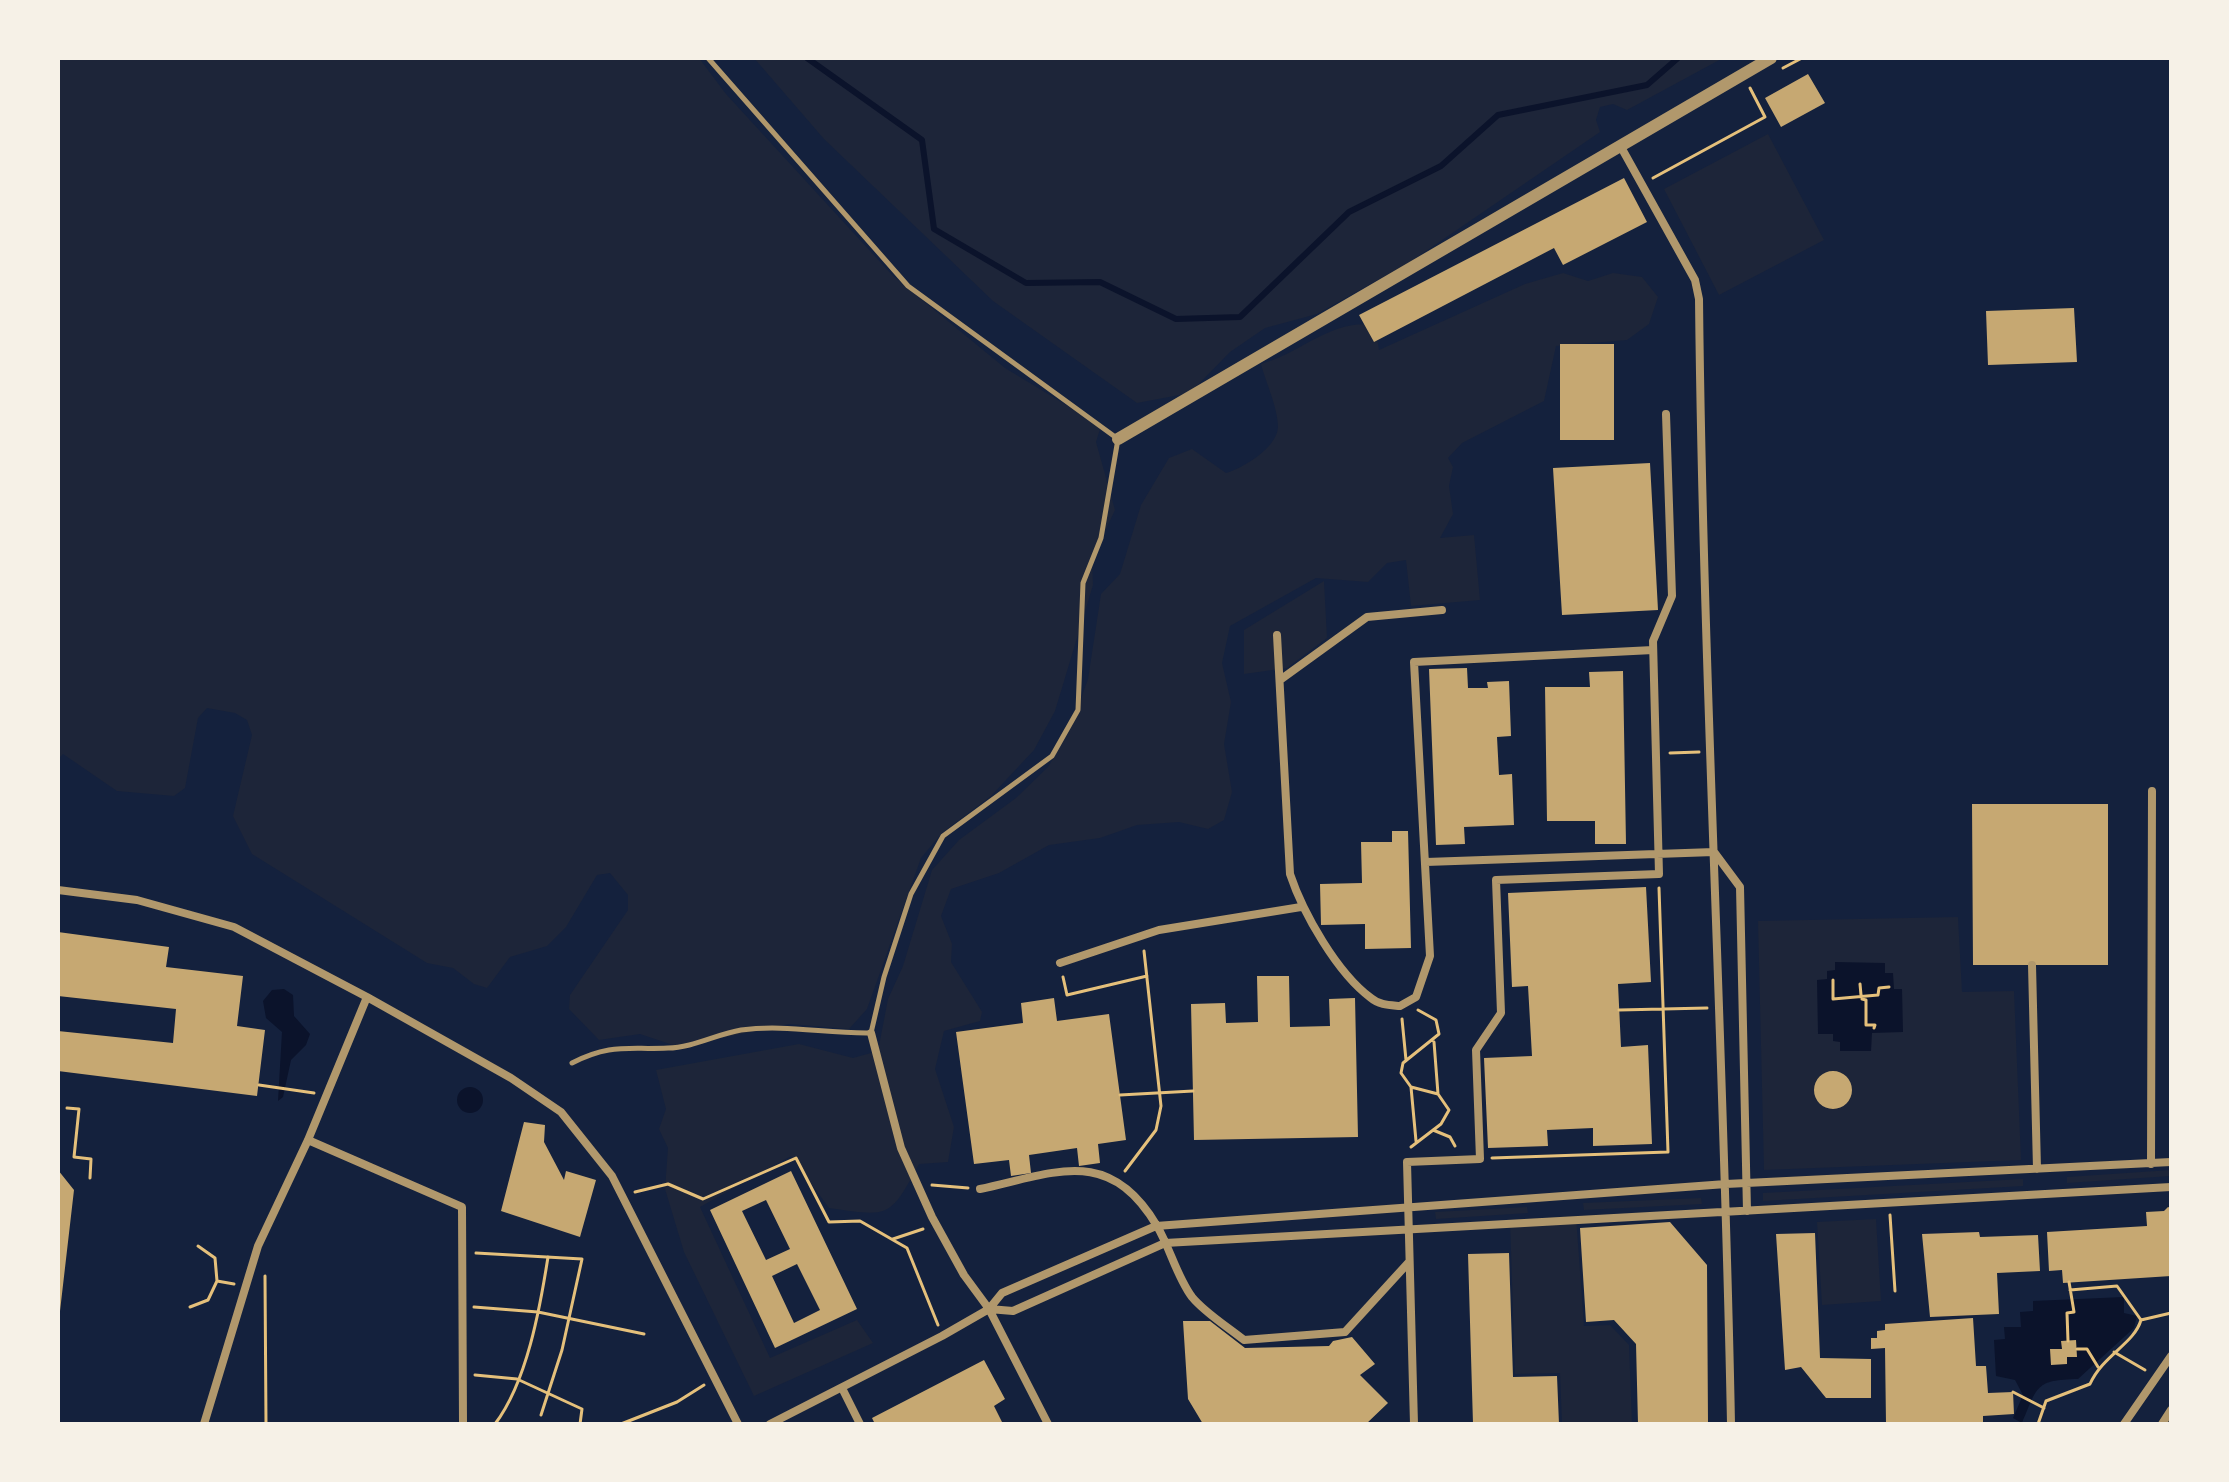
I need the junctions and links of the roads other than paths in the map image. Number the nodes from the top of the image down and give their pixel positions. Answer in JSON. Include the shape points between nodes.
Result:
{"nodes":[{"id":1,"x":708,"y":58,"type":"edge"},
{"id":2,"x":1771,"y":58,"type":"edge"},
{"id":3,"x":1621,"y":147,"type":"junction"},
{"id":4,"x":1666,"y":414,"type":"dead end"},
{"id":5,"x":1118,"y":439,"type":"junction"},
{"id":6,"x":1442,"y":610,"type":"dead end"},
{"id":7,"x":1277,"y":635,"type":"dead end"},
{"id":8,"x":1653,"y":650,"type":"junction"},
{"id":9,"x":1280,"y":680,"type":"junction"},
{"id":10,"x":2152,"y":791,"type":"dead end"},
{"id":11,"x":1714,"y":852,"type":"junction"},
{"id":12,"x":1658,"y":854,"type":"junction"},
{"id":13,"x":1426,"y":862,"type":"junction"},
{"id":14,"x":58,"y":890,"type":"edge"},
{"id":15,"x":1301,"y":907,"type":"junction"},
{"id":16,"x":1060,"y":963,"type":"road end"},
{"id":17,"x":2032,"y":965,"type":"dead end"},
{"id":18,"x":367,"y":997,"type":"junction"},
{"id":19,"x":871,"y":1033,"type":"junction"},
{"id":20,"x":572,"y":1063,"type":"dead end"},
{"id":21,"x":308,"y":1140,"type":"junction"},
{"id":22,"x":2171,"y":1162,"type":"edge"},
{"id":23,"x":2151,"y":1164,"type":"junction"},
{"id":24,"x":2037,"y":1169,"type":"junction"},
{"id":25,"x":1726,"y":1184,"type":"junction"},
{"id":26,"x":1747,"y":1184,"type":"junction"},
{"id":27,"x":2171,"y":1187,"type":"edge"},
{"id":28,"x":980,"y":1189,"type":"road end"},
{"id":29,"x":1407,"y":1205,"type":"junction"},
{"id":30,"x":1747,"y":1211,"type":"junction"},
{"id":31,"x":1727,"y":1212,"type":"junction"},
{"id":32,"x":1156,"y":1226,"type":"junction"},
{"id":33,"x":1408,"y":1229,"type":"junction"},
{"id":34,"x":1165,"y":1243,"type":"junction"},
{"id":35,"x":1409,"y":1261,"type":"junction"},
{"id":36,"x":989,"y":1309,"type":"junction"},
{"id":37,"x":2171,"y":1356,"type":"edge"},
{"id":38,"x":842,"y":1388,"type":"junction"},
{"id":39,"x":2171,"y":1410,"type":"edge"},
{"id":40,"x":204,"y":1424,"type":"edge"},
{"id":41,"x":463,"y":1424,"type":"edge"},
{"id":42,"x":738,"y":1424,"type":"edge"},
{"id":43,"x":770,"y":1424,"type":"edge"},
{"id":44,"x":860,"y":1424,"type":"edge"},
{"id":45,"x":1048,"y":1424,"type":"edge"},
{"id":46,"x":1414,"y":1424,"type":"edge"},
{"id":47,"x":1731,"y":1424,"type":"edge"},
{"id":48,"x":2124,"y":1424,"type":"edge"},
{"id":49,"x":2162,"y":1424,"type":"edge"}],
"edges":[{"from":1,"to":5,"type":"lane","via":[[908,286]]},
{"from":2,"to":3,"type":"street"},
{"from":3,"to":5,"type":"street"},
{"from":3,"to":11,"type":"street","via":[[1695,280],[1699,299]]},
{"from":4,"to":8,"type":"street","via":[[1672,596]]},
{"from":5,"to":19,"type":"lane","via":[[1101,538],[1083,583],[1078,710],[1052,756],[943,836],[911,894]]},
{"from":6,"to":9,"type":"street","via":[[1367,617]]},
{"from":7,"to":9,"type":"street"},
{"from":8,"to":12,"type":"street"},
{"from":8,"to":13,"type":"street","via":[[1414,662]]},
{"from":9,"to":15,"type":"street","via":[[1290,874]]},
{"from":10,"to":23,"type":"street"},
{"from":11,"to":12,"type":"street"},
{"from":11,"to":25,"type":"street"},
{"from":11,"to":26,"type":"street","via":[[1740,887]]},
{"from":12,"to":13,"type":"street"},
{"from":12,"to":29,"type":"street","via":[[1659,874],[1496,880],[1501,1013],[1476,1050],[1480,1159],[1407,1162]]},
{"from":13,"to":15,"type":"street","via":[[1430,956],[1416,997],[1400,1006],[1371,999]]},
{"from":14,"to":18,"type":"street","via":[[137,900],[234,927]]},
{"from":15,"to":16,"type":"street","via":[[1142,936]]},
{"from":17,"to":24,"type":"street"},
{"from":18,"to":21,"type":"street"},
{"from":18,"to":42,"type":"street","via":[[561,1112],[612,1176]]},
{"from":19,"to":20,"type":"lane","via":[[783,1026],[670,1049],[616,1046]]},
{"from":19,"to":36,"type":"street","via":[[889,1111],[917,1184],[964,1275]]},
{"from":21,"to":40,"type":"street","via":[[258,1246]]},
{"from":21,"to":41,"type":"street","via":[[462,1207]]},
{"from":22,"to":23,"type":"street"},
{"from":23,"to":24,"type":"street"},
{"from":24,"to":26,"type":"street"},
{"from":25,"to":26,"type":"street"},
{"from":25,"to":29,"type":"street"},
{"from":25,"to":31,"type":"street"},
{"from":26,"to":30,"type":"street"},
{"from":27,"to":30,"type":"street"},
{"from":28,"to":32,"type":"street","via":[[1053,1171],[1082,1171],[1117,1179]]},
{"from":29,"to":32,"type":"street"},
{"from":29,"to":33,"type":"street"},
{"from":30,"to":31,"type":"street"},
{"from":31,"to":33,"type":"street"},
{"from":31,"to":47,"type":"street"},
{"from":32,"to":34,"type":"street"},
{"from":32,"to":36,"type":"street","via":[[1002,1293]]},
{"from":33,"to":34,"type":"street"},
{"from":33,"to":35,"type":"street"},
{"from":34,"to":35,"type":"street","via":[[1193,1297],[1244,1340],[1345,1332]]},
{"from":34,"to":36,"type":"street","via":[[1013,1311]]},
{"from":35,"to":46,"type":"street"},
{"from":36,"to":38,"type":"street"},
{"from":36,"to":45,"type":"street"},
{"from":37,"to":48,"type":"street"},
{"from":38,"to":43,"type":"street"},
{"from":38,"to":44,"type":"street"},
{"from":39,"to":49,"type":"street"}]}
